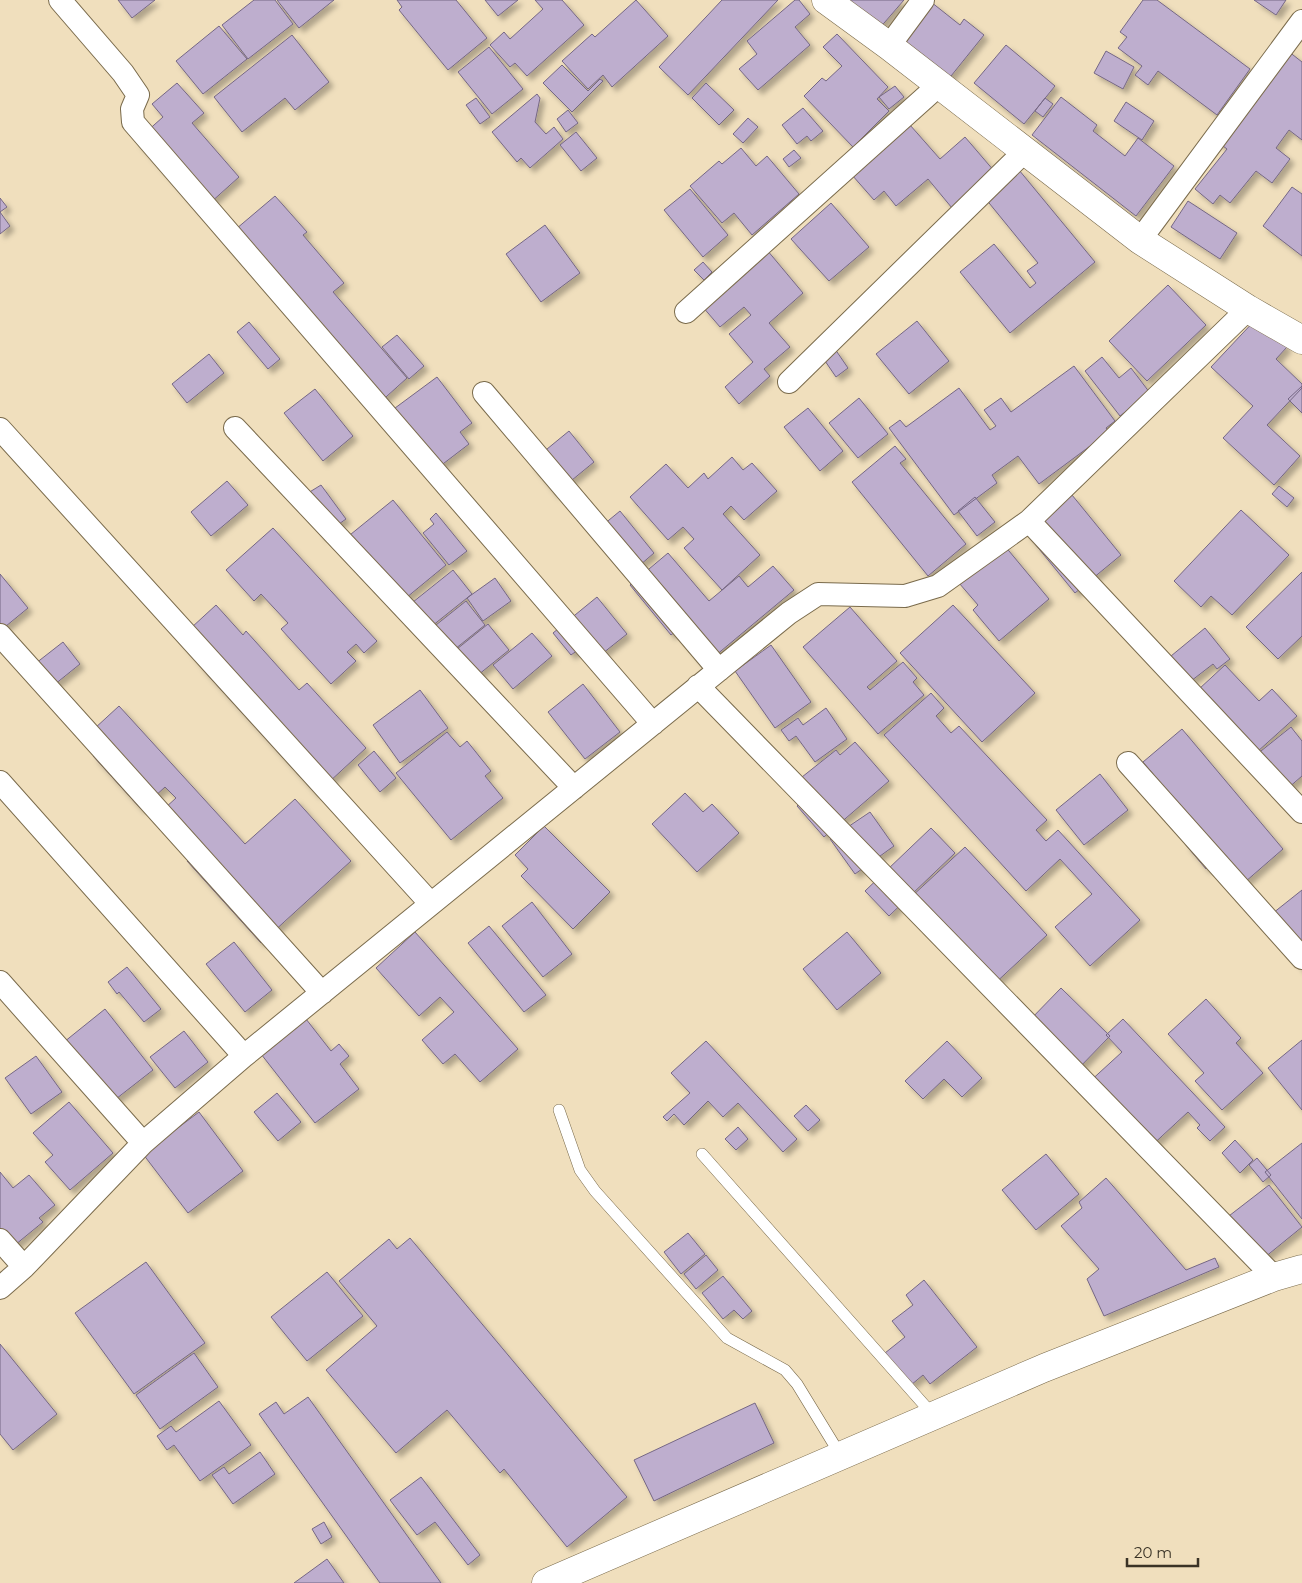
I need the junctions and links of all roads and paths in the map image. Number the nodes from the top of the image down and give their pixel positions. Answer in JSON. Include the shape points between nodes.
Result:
{"nodes":[{"id":1,"x":60,"y":0,"type":"edge"},
{"id":2,"x":826,"y":0,"type":"edge"},
{"id":3,"x":923,"y":0,"type":"edge"},
{"id":4,"x":1302,"y":21,"type":"edge"},
{"id":5,"x":889,"y":46,"type":"junction"},
{"id":6,"x":939,"y":85,"type":"junction"},
{"id":7,"x":1025,"y":151,"type":"junction"},
{"id":8,"x":1140,"y":240,"type":"junction"},
{"id":9,"x":1248,"y":309,"type":"junction"},
{"id":10,"x":686,"y":312,"type":"dead end"},
{"id":11,"x":1299,"y":332,"type":"edge"},
{"id":12,"x":789,"y":382,"type":"dead end"},
{"id":13,"x":484,"y":394,"type":"dead end"},
{"id":14,"x":234,"y":428,"type":"dead end"},
{"id":15,"x":0,"y":429,"type":"edge"},
{"id":16,"x":1029,"y":521,"type":"junction"},
{"id":17,"x":0,"y":635,"type":"edge"},
{"id":18,"x":719,"y":670,"type":"junction"},
{"id":19,"x":698,"y":686,"type":"junction"},
{"id":20,"x":652,"y":724,"type":"junction"},
{"id":21,"x":1128,"y":762,"type":"dead end"},
{"id":22,"x":0,"y":782,"type":"edge"},
{"id":23,"x":574,"y":788,"type":"junction"},
{"id":24,"x":1302,"y":812,"type":"edge"},
{"id":25,"x":431,"y":904,"type":"junction"},
{"id":26,"x":1302,"y":958,"type":"edge"},
{"id":27,"x":0,"y":982,"type":"edge"},
{"id":28,"x":322,"y":993,"type":"junction"},
{"id":29,"x":244,"y":1056,"type":"junction"},
{"id":30,"x":560,"y":1110,"type":"dead end"},
{"id":31,"x":143,"y":1143,"type":"junction"},
{"id":32,"x":702,"y":1154,"type":"dead end"},
{"id":33,"x":0,"y":1240,"type":"edge"},
{"id":34,"x":24,"y":1268,"type":"junction"},
{"id":35,"x":1302,"y":1269,"type":"edge"},
{"id":36,"x":1274,"y":1276,"type":"junction"},
{"id":37,"x":0,"y":1288,"type":"edge"},
{"id":38,"x":934,"y":1416,"type":"junction"},
{"id":39,"x":841,"y":1456,"type":"junction"},
{"id":40,"x":546,"y":1583,"type":"edge"}],
"edges":[{"from":1,"to":20,"type":"street","via":[[138,94],[132,109],[134,122]]},
{"from":2,"to":5,"type":"street"},
{"from":3,"to":5,"type":"street"},
{"from":4,"to":8,"type":"street"},
{"from":5,"to":6,"type":"street"},
{"from":6,"to":7,"type":"street"},
{"from":6,"to":10,"type":"street"},
{"from":7,"to":8,"type":"street"},
{"from":7,"to":12,"type":"street"},
{"from":8,"to":9,"type":"street"},
{"from":9,"to":11,"type":"street"},
{"from":9,"to":16,"type":"street"},
{"from":13,"to":18,"type":"street"},
{"from":14,"to":23,"type":"street"},
{"from":15,"to":25,"type":"street"},
{"from":16,"to":18,"type":"street","via":[[938,586],[905,596],[818,594]]},
{"from":16,"to":24,"type":"street"},
{"from":17,"to":28,"type":"street"},
{"from":18,"to":19,"type":"street"},
{"from":19,"to":20,"type":"street"},
{"from":19,"to":36,"type":"street"},
{"from":20,"to":23,"type":"street"},
{"from":21,"to":26,"type":"street"},
{"from":22,"to":29,"type":"street"},
{"from":23,"to":25,"type":"street"},
{"from":25,"to":28,"type":"street"},
{"from":27,"to":31,"type":"street"},
{"from":28,"to":29,"type":"street"},
{"from":29,"to":31,"type":"street"},
{"from":30,"to":39,"type":"lane","via":[[580,1170],[595,1191],[727,1338],[785,1370]]},
{"from":31,"to":34,"type":"street"},
{"from":32,"to":38,"type":"lane"},
{"from":33,"to":34,"type":"street"},
{"from":34,"to":37,"type":"street"},
{"from":35,"to":36,"type":"street"},
{"from":36,"to":38,"type":"street","via":[[1044,1368]]},
{"from":38,"to":39,"type":"street"},
{"from":39,"to":40,"type":"street"}]}
